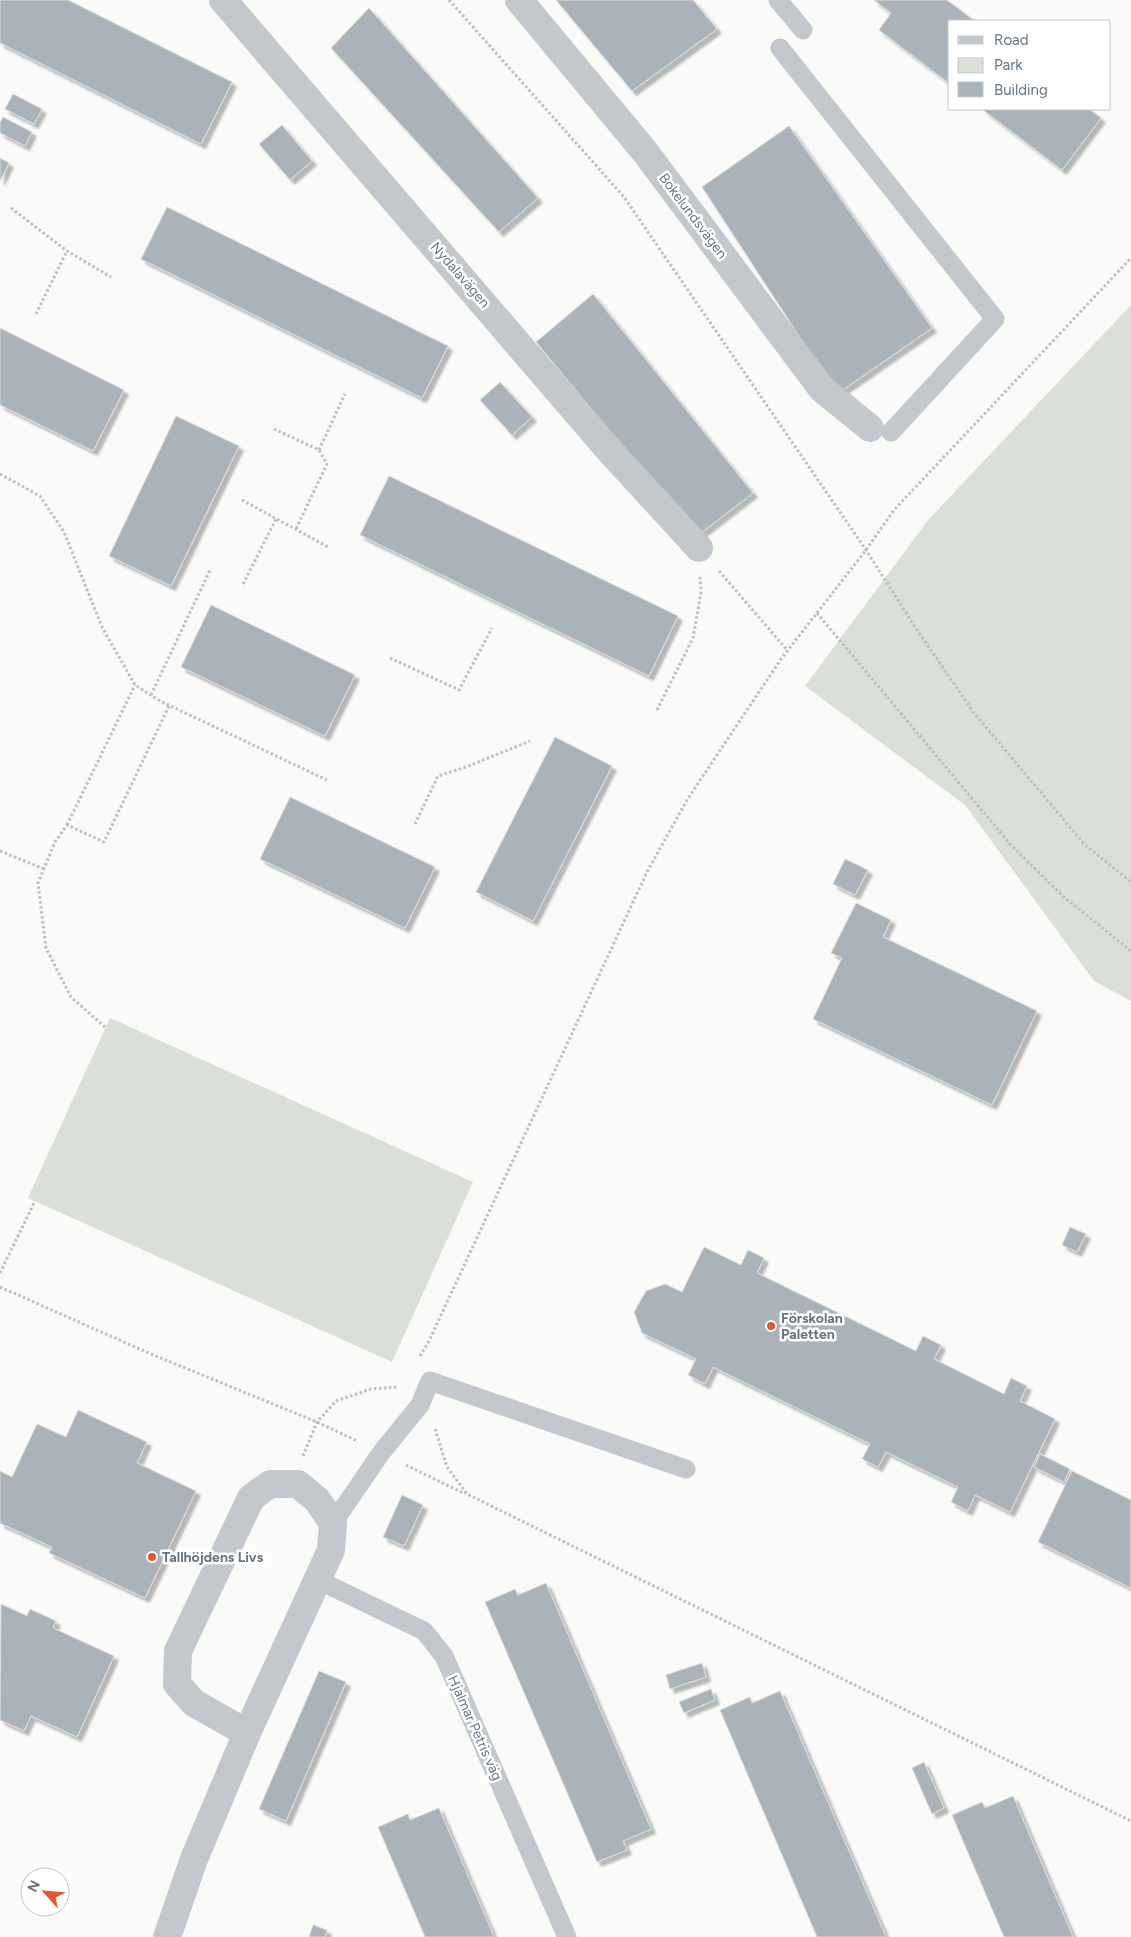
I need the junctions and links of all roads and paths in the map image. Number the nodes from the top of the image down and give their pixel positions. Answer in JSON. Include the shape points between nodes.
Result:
{"nodes":[{"id":1,"x":223,"y":0,"type":"edge"},
{"id":2,"x":449,"y":0,"type":"edge"},
{"id":3,"x":519,"y":0,"type":"edge"},
{"id":4,"x":778,"y":0,"type":"edge"},
{"id":5,"x":803,"y":30,"type":"dead end"},
{"id":6,"x":780,"y":48,"type":"dead end"},
{"id":7,"x":11,"y":208,"type":"dead end"},
{"id":8,"x":67,"y":251,"type":"junction"},
{"id":9,"x":1131,"y":258,"type":"edge"},
{"id":10,"x":111,"y":276,"type":"dead end"},
{"id":11,"x":36,"y":314,"type":"dead end"},
{"id":12,"x":345,"y":394,"type":"dead end"},
{"id":13,"x":274,"y":429,"type":"dead end"},
{"id":14,"x":881,"y":430,"type":"joint"},
{"id":15,"x":319,"y":450,"type":"junction"},
{"id":16,"x":0,"y":474,"type":"edge"},
{"id":17,"x":242,"y":500,"type":"dead end"},
{"id":18,"x":276,"y":519,"type":"junction"},
{"id":19,"x":296,"y":529,"type":"junction"},
{"id":20,"x":330,"y":548,"type":"dead end"},
{"id":21,"x":699,"y":548,"type":"junction"},
{"id":22,"x":866,"y":550,"type":"junction"},
{"id":23,"x":211,"y":568,"type":"dead end"},
{"id":24,"x":243,"y":584,"type":"dead end"},
{"id":25,"x":817,"y":613,"type":"junction"},
{"id":26,"x":492,"y":628,"type":"dead end"},
{"id":27,"x":788,"y":651,"type":"junction"},
{"id":28,"x":390,"y":658,"type":"dead end"},
{"id":29,"x":135,"y":685,"type":"junction"},
{"id":30,"x":151,"y":696,"type":"junction"},
{"id":31,"x":169,"y":706,"type":"junction"},
{"id":32,"x":657,"y":710,"type":"dead end"},
{"id":33,"x":530,"y":741,"type":"dead end"},
{"id":34,"x":328,"y":780,"type":"dead end"},
{"id":35,"x":414,"y":824,"type":"dead end"},
{"id":36,"x":67,"y":825,"type":"junction"},
{"id":37,"x":0,"y":851,"type":"edge"},
{"id":38,"x":44,"y":869,"type":"junction"},
{"id":39,"x":1131,"y":882,"type":"edge"},
{"id":40,"x":1131,"y":951,"type":"edge"},
{"id":41,"x":105,"y":1027,"type":"dead end"},
{"id":42,"x":35,"y":1201,"type":"dead end"},
{"id":43,"x":0,"y":1273,"type":"edge"},
{"id":44,"x":0,"y":1287,"type":"edge"},
{"id":45,"x":415,"y":1364,"type":"dead end"},
{"id":46,"x":420,"y":1405,"type":"junction"},
{"id":47,"x":317,"y":1422,"type":"junction"},
{"id":48,"x":381,"y":1453,"type":"junction"},
{"id":49,"x":686,"y":1469,"type":"dead end"},
{"id":50,"x":298,"y":1484,"type":"junction"},
{"id":51,"x":467,"y":1494,"type":"junction"},
{"id":52,"x":333,"y":1523,"type":"junction"},
{"id":53,"x":318,"y":1580,"type":"junction"},
{"id":54,"x":247,"y":1733,"type":"junction"},
{"id":55,"x":1131,"y":1821,"type":"edge"},
{"id":56,"x":167,"y":1937,"type":"edge"},
{"id":57,"x":567,"y":1937,"type":"edge"}],
"edges":[{"from":1,"to":21,"type":"street","name":"Nydalavägen","via":[[608,449]]},
{"from":2,"to":22,"type":"path","via":[[624,197]]},
{"from":3,"to":14,"type":"street","name":"Bokelundsvägen","via":[[646,153],[822,389]]},
{"from":4,"to":5,"type":"lane"},
{"from":6,"to":14,"type":"lane","via":[[995,319]]},
{"from":7,"to":8,"type":"path"},
{"from":8,"to":10,"type":"path"},
{"from":8,"to":11,"type":"path"},
{"from":9,"to":22,"type":"path","via":[[894,510]]},
{"from":12,"to":15,"type":"path"},
{"from":13,"to":15,"type":"path"},
{"from":15,"to":19,"type":"path","via":[[326,464]]},
{"from":16,"to":29,"type":"path","via":[[40,496],[64,532],[102,627]]},
{"from":17,"to":18,"type":"path"},
{"from":18,"to":19,"type":"path"},
{"from":18,"to":24,"type":"path"},
{"from":19,"to":20,"type":"path"},
{"from":21,"to":27,"type":"path"},
{"from":21,"to":32,"type":"path","via":[[700,593],[693,638]]},
{"from":22,"to":25,"type":"path"},
{"from":22,"to":39,"type":"path","via":[[974,713],[1085,844]]},
{"from":23,"to":30,"type":"path"},
{"from":25,"to":27,"type":"path"},
{"from":25,"to":40,"type":"path","via":[[1011,845],[1065,898]]},
{"from":26,"to":28,"type":"path","via":[[459,690]]},
{"from":27,"to":45,"type":"path","via":[[686,800],[647,872]]},
{"from":29,"to":30,"type":"path"},
{"from":29,"to":36,"type":"path"},
{"from":30,"to":31,"type":"path"},
{"from":31,"to":34,"type":"path"},
{"from":31,"to":36,"type":"path","via":[[104,842]]},
{"from":33,"to":35,"type":"path","via":[[438,776]]},
{"from":36,"to":38,"type":"path","via":[[55,842]]},
{"from":37,"to":38,"type":"path"},
{"from":38,"to":41,"type":"path","via":[[38,883],[46,948],[71,997]]},
{"from":42,"to":43,"type":"path"},
{"from":44,"to":47,"type":"path"},
{"from":46,"to":47,"type":"path","via":[[401,1387],[371,1389],[336,1401]]},
{"from":46,"to":48,"type":"lane"},
{"from":46,"to":49,"type":"lane","via":[[430,1381]]},
{"from":46,"to":51,"type":"path","via":[[430,1414],[447,1467]]},
{"from":47,"to":48,"type":"path"},
{"from":47,"to":50,"type":"path","via":[[304,1451]]},
{"from":48,"to":51,"type":"path"},
{"from":48,"to":52,"type":"lane"},
{"from":50,"to":52,"type":"street","via":[[317,1500]]},
{"from":50,"to":54,"type":"street","via":[[270,1484],[251,1498],[178,1651],[177,1684],[194,1703]]},
{"from":51,"to":55,"type":"path"},
{"from":52,"to":53,"type":"street","via":[[331,1550]]},
{"from":53,"to":54,"type":"street"},
{"from":53,"to":57,"type":"lane","name":"Hjalmar Petris väg","via":[[406,1621],[435,1642]]},
{"from":54,"to":56,"type":"street","via":[[194,1859]]}]}
